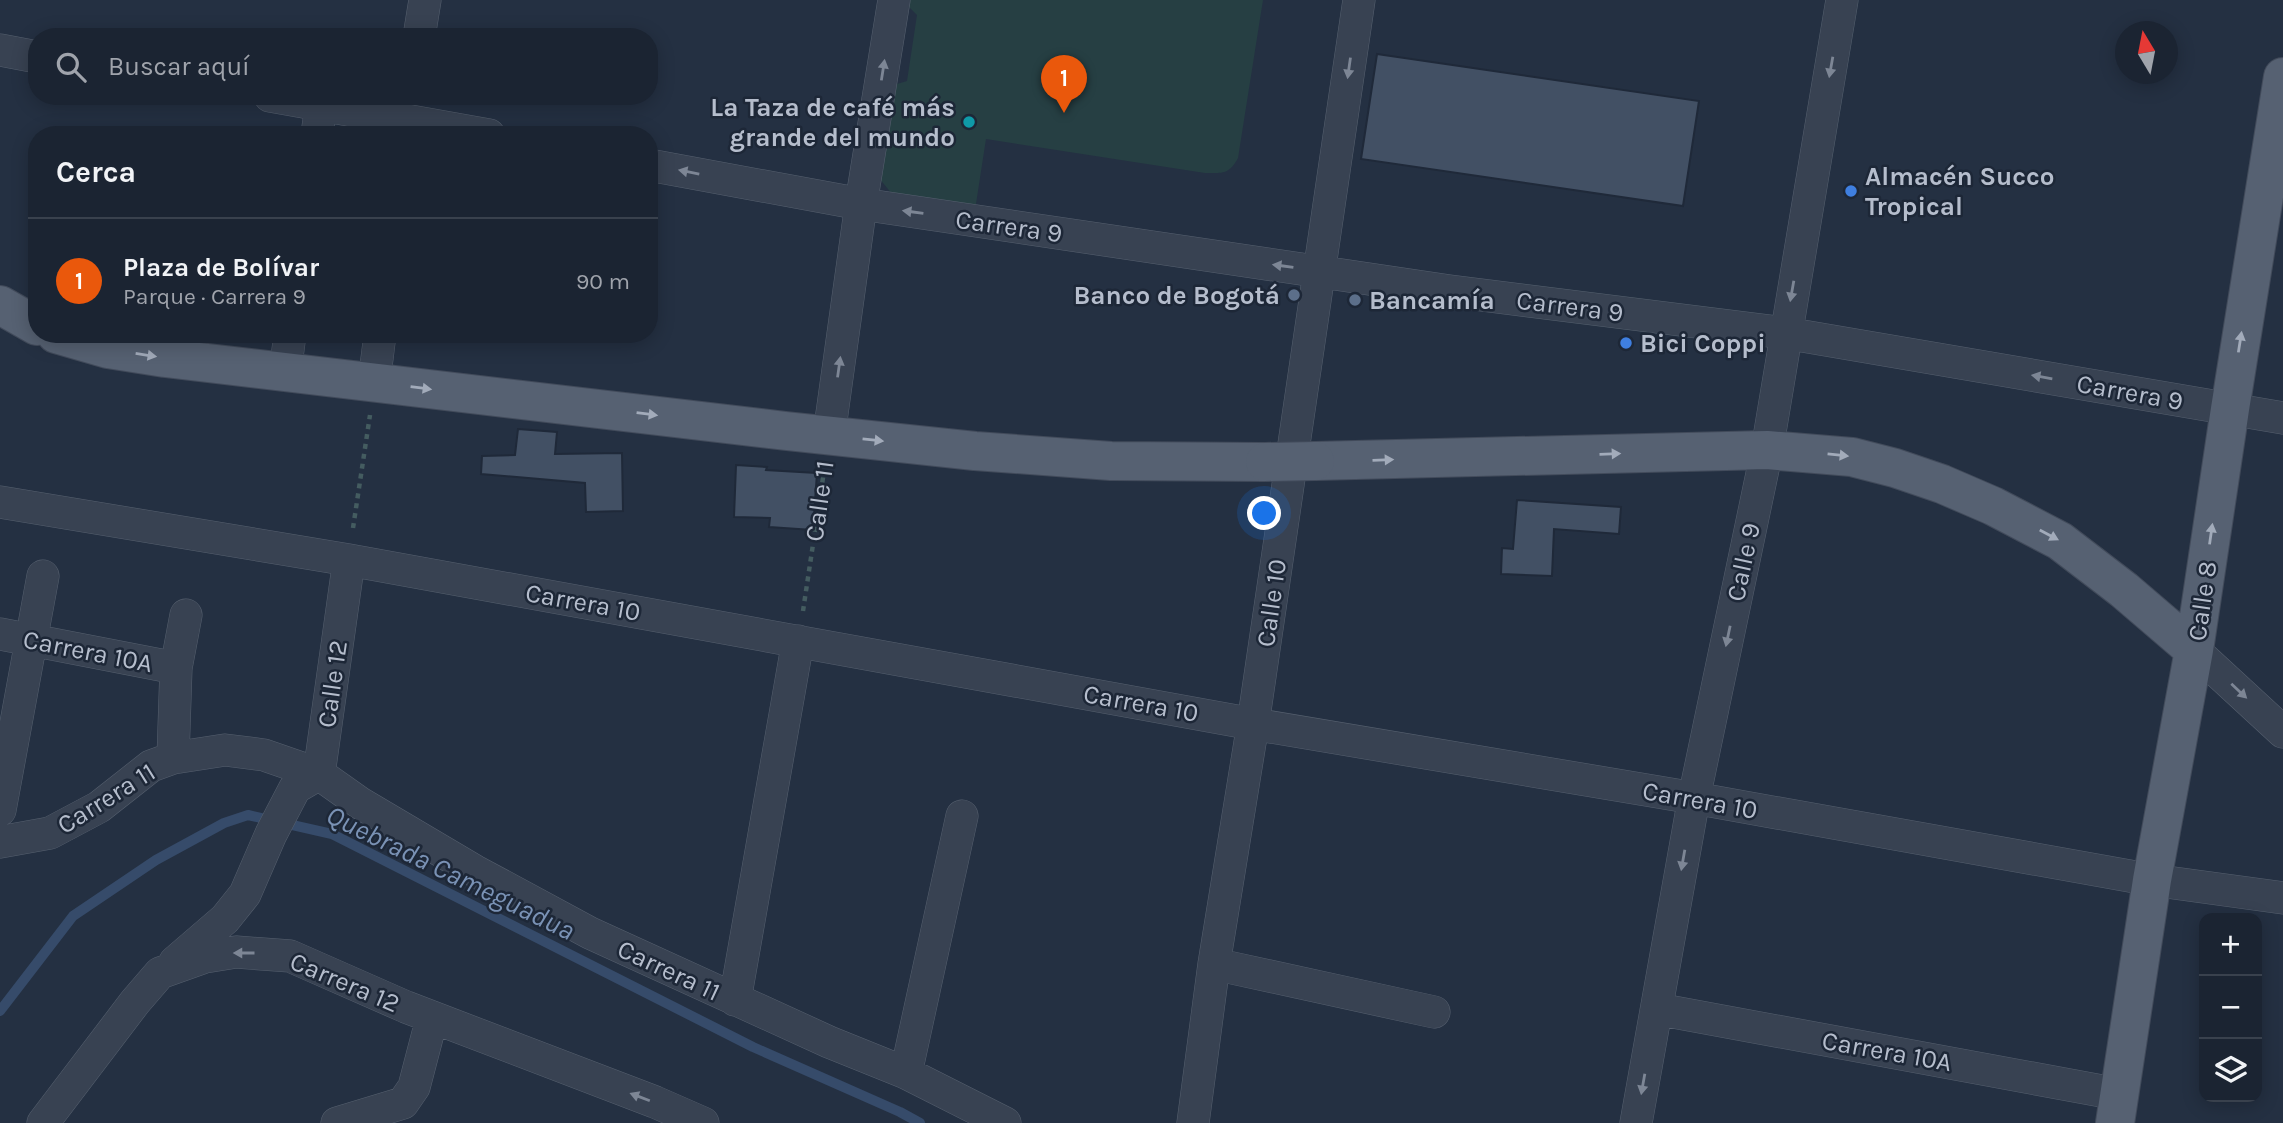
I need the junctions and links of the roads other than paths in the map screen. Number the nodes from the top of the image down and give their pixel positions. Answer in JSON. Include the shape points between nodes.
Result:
{"nodes":[{"id":1,"x":425,"y":0,"type":"edge"},
{"id":2,"x":894,"y":0,"type":"edge"},
{"id":3,"x":1359,"y":0,"type":"edge"},
{"id":4,"x":1842,"y":0,"type":"edge"},
{"id":5,"x":420,"y":28,"type":"edge"},
{"id":6,"x":0,"y":50,"type":"edge"},
{"id":7,"x":28,"y":55,"type":"edge"},
{"id":8,"x":2283,"y":77,"type":"edge"},
{"id":9,"x":288,"y":105,"type":"edge"},
{"id":10,"x":406,"y":117,"type":"edge"},
{"id":11,"x":319,"y":120,"type":"edge"},
{"id":12,"x":448,"y":126,"type":"edge"},
{"id":13,"x":658,"y":166,"type":"edge"},
{"id":14,"x":861,"y":204,"type":"junction"},
{"id":15,"x":1320,"y":272,"type":"junction"},
{"id":16,"x":0,"y":305,"type":"edge"},
{"id":17,"x":28,"y":321,"type":"edge"},
{"id":18,"x":1785,"y":333,"type":"junction"},
{"id":19,"x":87,"y":343,"type":"edge"},
{"id":20,"x":289,"y":343,"type":"edge"},
{"id":21,"x":379,"y":343,"type":"edge"},
{"id":22,"x":285,"y":373,"type":"junction"},
{"id":23,"x":374,"y":383,"type":"junction"},
{"id":24,"x":2230,"y":409,"type":"junction"},
{"id":25,"x":2283,"y":418,"type":"edge"},
{"id":26,"x":829,"y":435,"type":"junction"},
{"id":27,"x":1767,"y":450,"type":"junction"},
{"id":28,"x":0,"y":502,"type":"edge"},
{"id":29,"x":349,"y":560,"type":"junction"},
{"id":30,"x":43,"y":576,"type":"dead end"},
{"id":31,"x":186,"y":615,"type":"dead end"},
{"id":32,"x":0,"y":634,"type":"edge"},
{"id":33,"x":31,"y":639,"type":"junction"},
{"id":34,"x":799,"y":641,"type":"junction"},
{"id":35,"x":2194,"y":650,"type":"junction"},
{"id":36,"x":176,"y":668,"type":"junction"},
{"id":37,"x":1253,"y":724,"type":"junction"},
{"id":38,"x":2283,"y":732,"type":"edge"},
{"id":39,"x":173,"y":758,"type":"junction"},
{"id":40,"x":307,"y":781,"type":"junction"},
{"id":41,"x":1694,"y":798,"type":"junction"},
{"id":42,"x":0,"y":810,"type":"edge"},
{"id":43,"x":962,"y":816,"type":"dead end"},
{"id":44,"x":0,"y":842,"type":"edge"},
{"id":45,"x":2152,"y":880,"type":"junction"},
{"id":46,"x":2283,"y":898,"type":"edge"},
{"id":47,"x":1214,"y":964,"type":"junction"},
{"id":48,"x":160,"y":973,"type":"junction"},
{"id":49,"x":735,"y":1000,"type":"junction"},
{"id":50,"x":1657,"y":1009,"type":"junction"},
{"id":51,"x":1434,"y":1012,"type":"dead end"},
{"id":52,"x":432,"y":1018,"type":"junction"},
{"id":53,"x":906,"y":1073,"type":"junction"},
{"id":54,"x":2116,"y":1108,"type":"edge"},
{"id":55,"x":43,"y":1123,"type":"edge"},
{"id":56,"x":337,"y":1123,"type":"edge"},
{"id":57,"x":703,"y":1123,"type":"edge"},
{"id":58,"x":1005,"y":1123,"type":"edge"},
{"id":59,"x":1193,"y":1123,"type":"edge"},
{"id":60,"x":1636,"y":1123,"type":"edge"}],
"edges":[{"from":1,"to":5,"type":"street"},
{"from":14,"to":2,"type":"street","name":"Calle 11","one_way":true},
{"from":3,"to":15,"type":"street","name":"Calle 10","one_way":true},
{"from":4,"to":18,"type":"street","name":"Calle 9","one_way":true},
{"from":6,"to":7,"type":"street"},
{"from":24,"to":8,"type":"main road","name":"Calle 8","one_way":true},
{"from":9,"to":11,"type":"street"},
{"from":10,"to":11,"type":"street"},
{"from":10,"to":12,"type":"street"},
{"from":14,"to":13,"type":"street","name":"Carrera 9","one_way":true},
{"from":15,"to":14,"type":"street","name":"Carrera 9","one_way":true},
{"from":26,"to":14,"type":"street","name":"Calle 11","one_way":true},
{"from":15,"to":18,"type":"street","name":"Carrera 9"},
{"from":15,"to":37,"type":"street","name":"Calle 10"},
{"from":16,"to":17,"type":"main road"},
{"from":24,"to":18,"type":"street","name":"Carrera 9","one_way":true},
{"from":18,"to":27,"type":"street","name":"Calle 9"},
{"from":19,"to":22,"type":"main road","one_way":true},
{"from":20,"to":22,"type":"street"},
{"from":21,"to":23,"type":"street"},
{"from":22,"to":23,"type":"main road"},
{"from":23,"to":26,"type":"main road","one_way":true},
{"from":24,"to":25,"type":"street","name":"Carrera 9"},
{"from":35,"to":24,"type":"main road","name":"Calle 8","one_way":true},
{"from":26,"to":27,"type":"main road","one_way":true,"bridge":true,"via":[[1111,461],[1265,462]]},
{"from":27,"to":35,"type":"main road","one_way":true,"via":[[1852,457],[1942,484],[1993,506],[2060,541]]},
{"from":27,"to":41,"type":"street","name":"Calle 9","one_way":true},
{"from":28,"to":29,"type":"street","name":"Carrera 10"},
{"from":29,"to":34,"type":"street","name":"Carrera 10"},
{"from":29,"to":40,"type":"street","name":"Calle 12"},
{"from":30,"to":33,"type":"street"},
{"from":31,"to":36,"type":"street"},
{"from":32,"to":33,"type":"street","name":"Carrera 10A"},
{"from":33,"to":36,"type":"street","name":"Carrera 10A"},
{"from":33,"to":42,"type":"street"},
{"from":34,"to":37,"type":"street","name":"Carrera 10"},
{"from":34,"to":49,"type":"street"},
{"from":35,"to":38,"type":"street","one_way":true},
{"from":35,"to":45,"type":"main road","name":"Calle 8"},
{"from":36,"to":39,"type":"street"},
{"from":37,"to":41,"type":"street","name":"Carrera 10"},
{"from":37,"to":47,"type":"street","name":"Calle 10"},
{"from":39,"to":40,"type":"street","name":"Carrera 11","via":[[225,750],[264,755]]},
{"from":39,"to":44,"type":"street","name":"Carrera 11","via":[[151,766],[99,807],[50,833]]},
{"from":40,"to":48,"type":"street","name":"Calle 12","via":[[271,834],[239,902]]},
{"from":40,"to":49,"type":"street","name":"Carrera 11","via":[[360,803],[590,933]]},
{"from":41,"to":45,"type":"street","name":"Carrera 10"},
{"from":41,"to":50,"type":"street","name":"Calle 9","one_way":true},
{"from":43,"to":53,"type":"street"},
{"from":45,"to":46,"type":"street","name":"Carrera 10"},
{"from":45,"to":54,"type":"main road","name":"Calle 8"},
{"from":47,"to":51,"type":"street"},
{"from":47,"to":59,"type":"street","name":"Calle 10"},
{"from":52,"to":48,"type":"street","name":"Carrera 12","one_way":true,"via":[[290,956],[236,952]]},
{"from":48,"to":55,"type":"street","name":"Carrera 12"},
{"from":49,"to":53,"type":"street","name":"Carrera 11"},
{"from":50,"to":54,"type":"street","name":"Carrera 10A"},
{"from":50,"to":60,"type":"street","name":"Calle 9","one_way":true},
{"from":52,"to":56,"type":"street","via":[[414,1087],[403,1103]]},
{"from":57,"to":52,"type":"street","name":"Carrera 12","one_way":true},
{"from":53,"to":58,"type":"street","name":"Carrera 11"}]}
